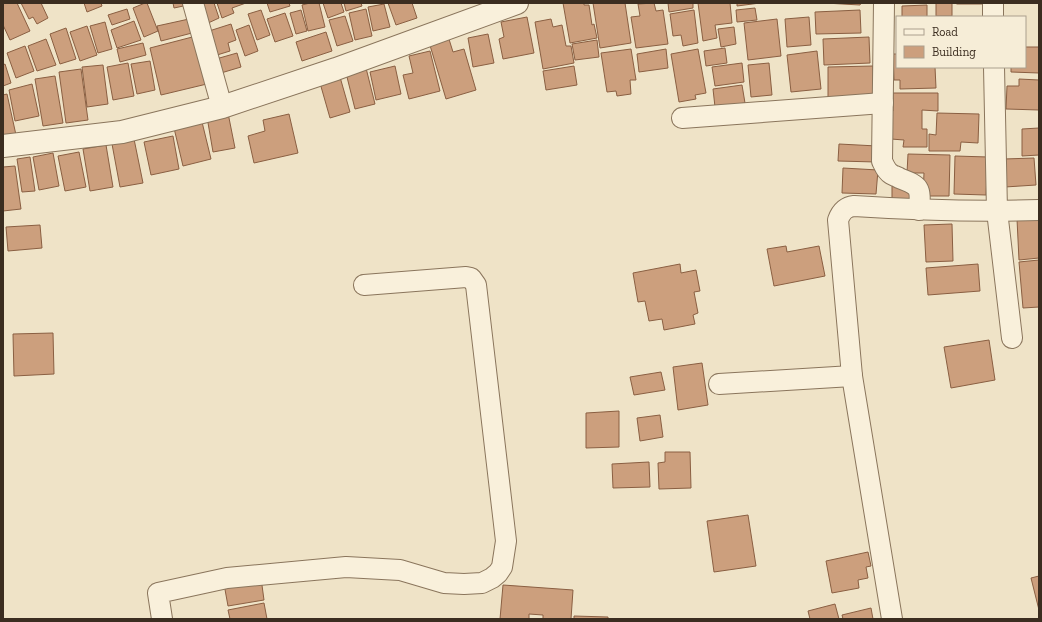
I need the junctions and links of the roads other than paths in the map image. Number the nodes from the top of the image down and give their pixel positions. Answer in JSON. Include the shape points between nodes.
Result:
{"nodes":[{"id":1,"x":193,"y":3,"type":"edge"},
{"id":2,"x":516,"y":3,"type":"edge"},
{"id":3,"x":884,"y":3,"type":"edge"},
{"id":4,"x":993,"y":3,"type":"edge"},
{"id":5,"x":993,"y":16,"type":"edge"},
{"id":6,"x":994,"y":68,"type":"edge"},
{"id":7,"x":883,"y":103,"type":"junction"},
{"id":8,"x":222,"y":107,"type":"junction"},
{"id":9,"x":682,"y":118,"type":"dead end"},
{"id":10,"x":3,"y":146,"type":"edge"},
{"id":11,"x":919,"y":210,"type":"junction"},
{"id":12,"x":1039,"y":210,"type":"edge"},
{"id":13,"x":997,"y":211,"type":"junction"},
{"id":14,"x":364,"y":286,"type":"dead end"},
{"id":15,"x":1012,"y":338,"type":"dead end"},
{"id":16,"x":852,"y":376,"type":"junction"},
{"id":17,"x":719,"y":384,"type":"dead end"},
{"id":18,"x":162,"y":619,"type":"edge"},
{"id":19,"x":892,"y":619,"type":"edge"}],
"edges":[{"from":1,"to":8,"type":"street"},
{"from":2,"to":8,"type":"street","via":[[336,69]]},
{"from":3,"to":7,"type":"street"},
{"from":4,"to":5,"type":"street"},
{"from":6,"to":13,"type":"street"},
{"from":7,"to":9,"type":"street"},
{"from":7,"to":11,"type":"street","via":[[882,161],[891,174],[915,184],[920,198]]},
{"from":8,"to":10,"type":"street","via":[[122,132]]},
{"from":11,"to":13,"type":"street"},
{"from":11,"to":16,"type":"street","via":[[854,206],[842,212],[838,220]]},
{"from":12,"to":13,"type":"street"},
{"from":13,"to":15,"type":"street"},
{"from":14,"to":18,"type":"street","via":[[466,276],[476,284],[506,541],[502,567],[498,573],[482,583],[464,584],[444,582],[400,570],[346,567],[227,578],[158,593]]},
{"from":16,"to":17,"type":"street"},
{"from":16,"to":19,"type":"street"}]}
